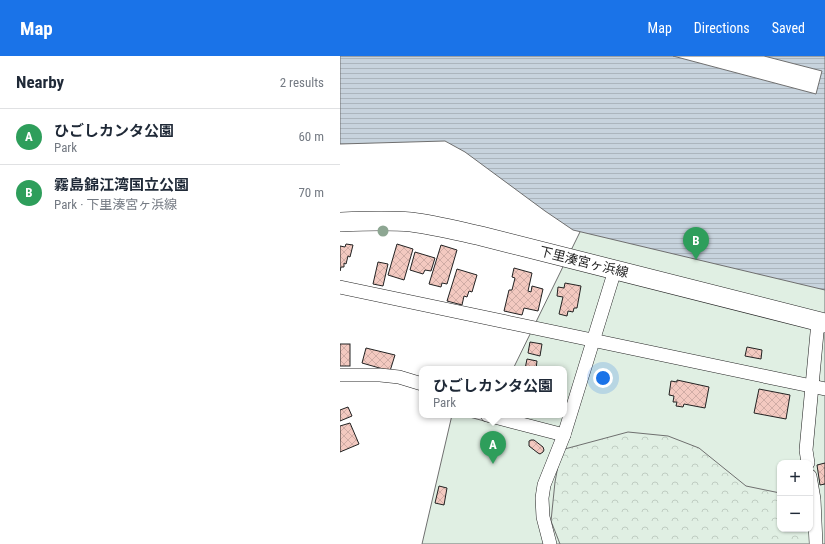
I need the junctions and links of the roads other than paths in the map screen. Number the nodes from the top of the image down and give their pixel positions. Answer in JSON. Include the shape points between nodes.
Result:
{"nodes":[{"id":1,"x":340,"y":222,"type":"edge"},
{"id":2,"x":616,"y":270,"type":"junction"},
{"id":3,"x":340,"y":287,"type":"edge"},
{"id":4,"x":821,"y":322,"type":"edge"},
{"id":5,"x":593,"y":341,"type":"junction"},
{"id":6,"x":340,"y":375,"type":"edge"},
{"id":7,"x":419,"y":383,"type":"edge"},
{"id":8,"x":811,"y":386,"type":"junction"},
{"id":9,"x":825,"y":389,"type":"edge"},
{"id":10,"x":499,"y":418,"type":"edge"},
{"id":11,"x":564,"y":435,"type":"junction"},
{"id":12,"x":808,"y":460,"type":"edge"},
{"id":13,"x":813,"y":493,"type":"edge"},
{"id":14,"x":550,"y":544,"type":"edge"},
{"id":15,"x":816,"y":544,"type":"edge"}],
"edges":[{"from":1,"to":2,"type":"main road","name":"下里湊宮ヶ浜線","via":[[426,224]]},
{"from":2,"to":4,"type":"main road","name":"下里湊宮ヶ浜線"},
{"from":2,"to":5,"type":"street"},
{"from":3,"to":5,"type":"street"},
{"from":4,"to":8,"type":"street"},
{"from":5,"to":8,"type":"street"},
{"from":5,"to":11,"type":"street"},
{"from":6,"to":7,"type":"street","via":[[380,375]]},
{"from":8,"to":9,"type":"street"},
{"from":8,"to":12,"type":"street","via":[[806,450]]},
{"from":10,"to":11,"type":"street"},
{"from":11,"to":14,"type":"street","via":[[544,485],[542,498],[543,517]]},
{"from":13,"to":15,"type":"street"}]}
